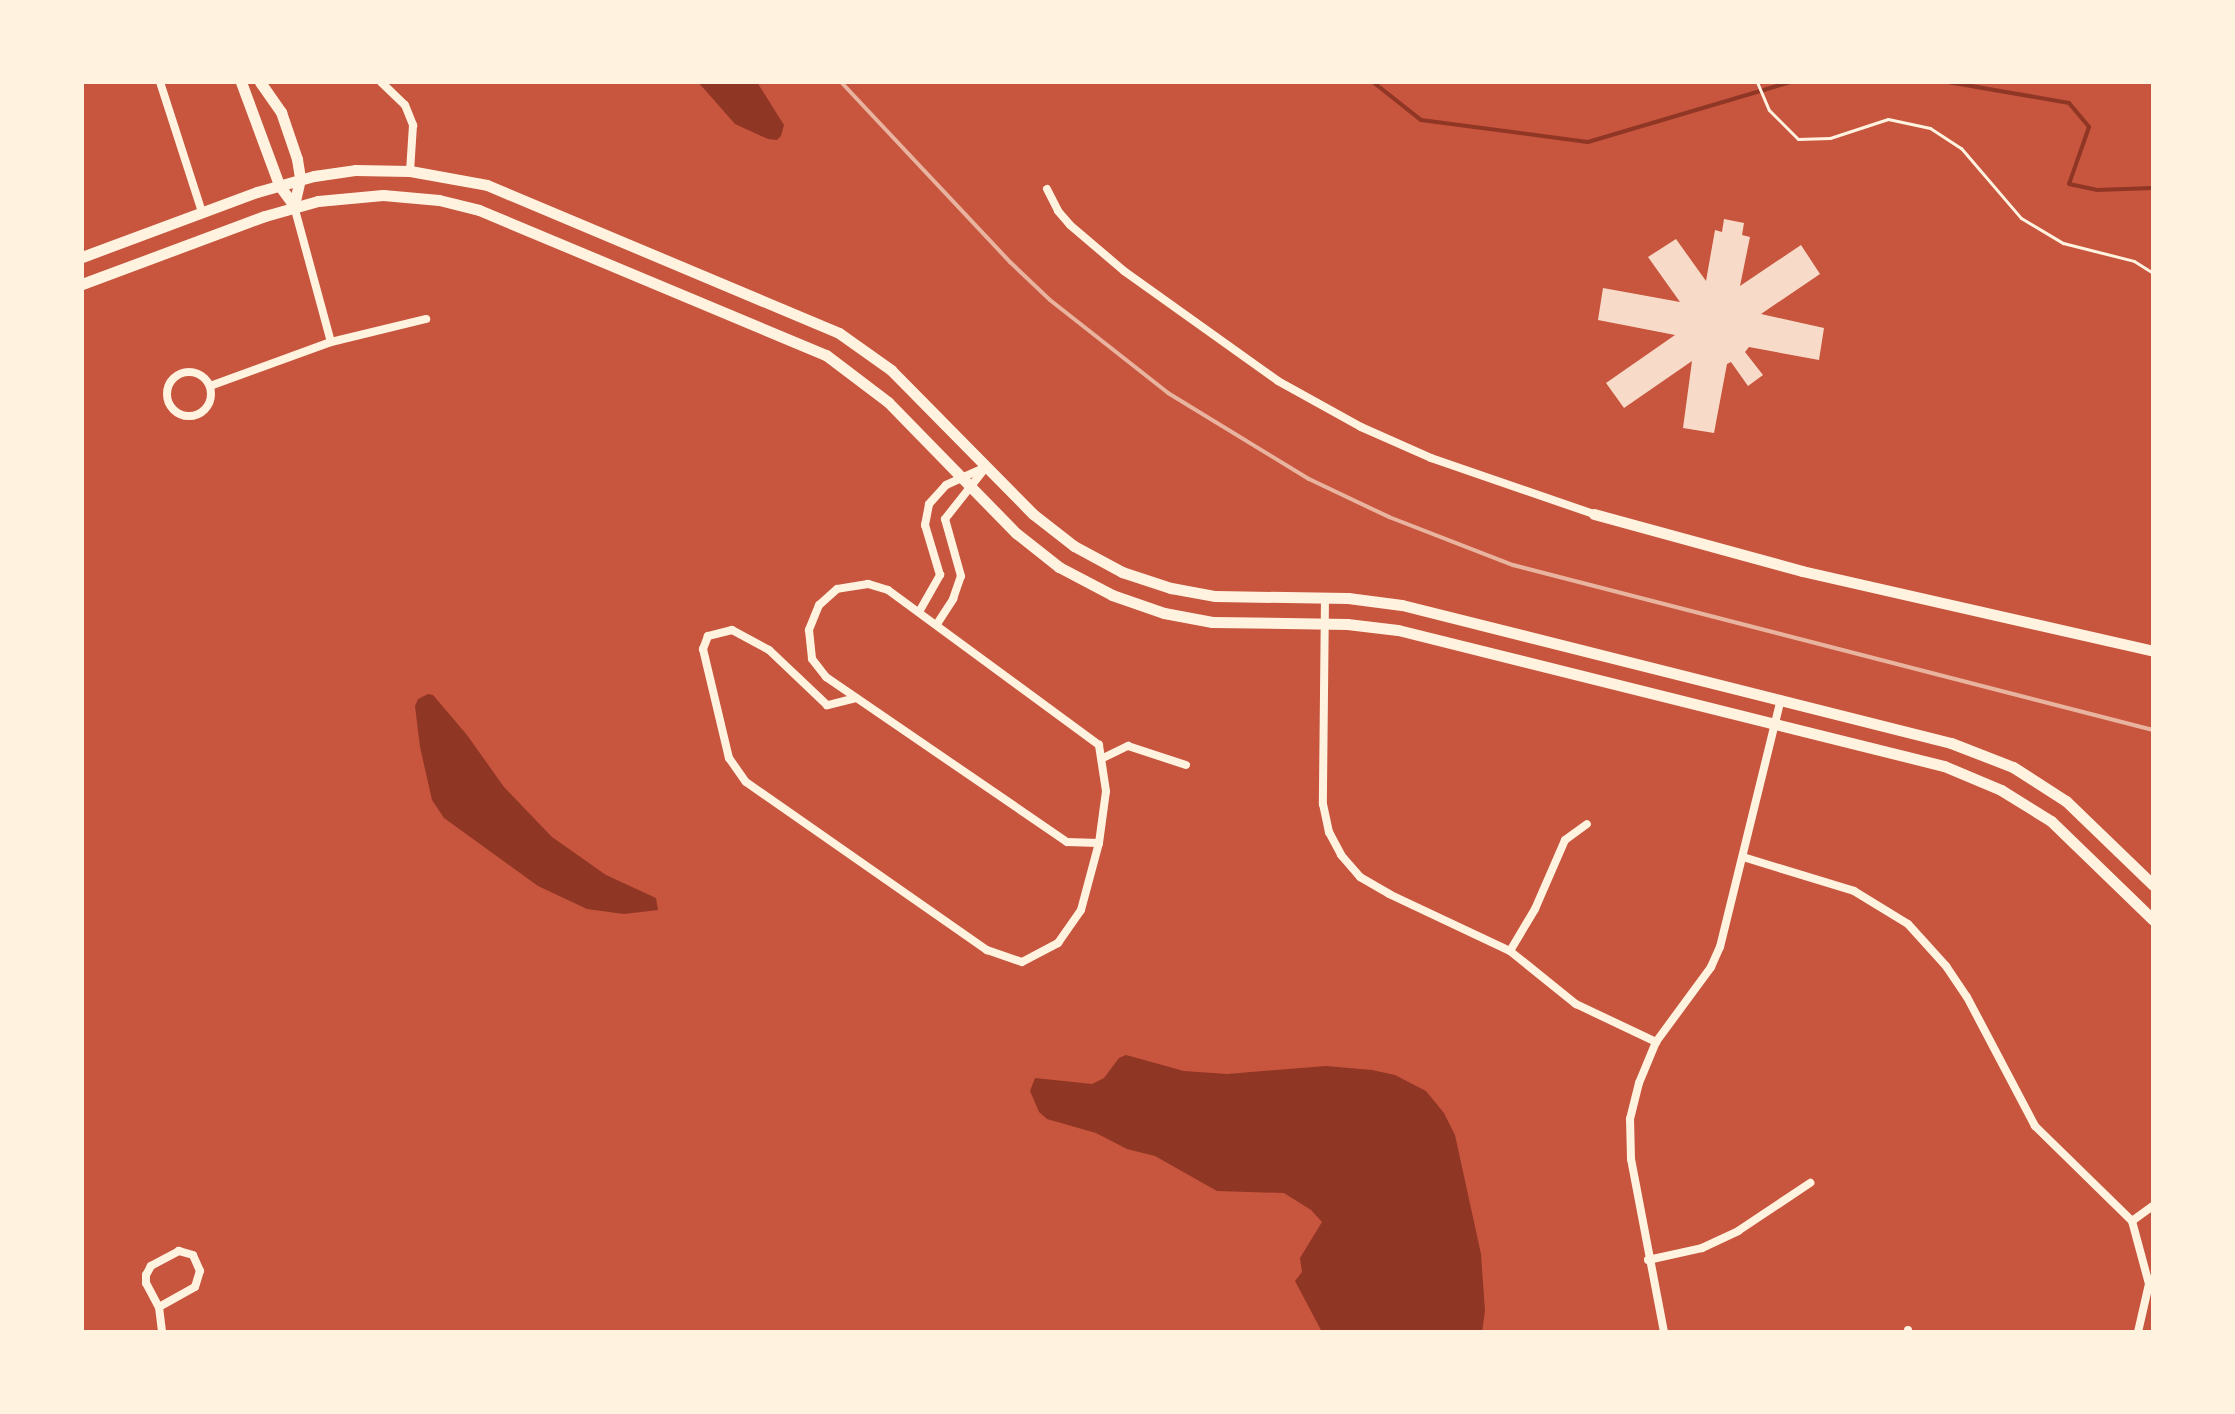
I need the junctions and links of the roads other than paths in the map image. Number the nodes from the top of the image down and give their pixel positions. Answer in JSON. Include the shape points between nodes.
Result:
{"nodes":[{"id":1,"x":160,"y":82,"type":"edge"},
{"id":2,"x":241,"y":82,"type":"edge"},
{"id":3,"x":260,"y":82,"type":"edge"},
{"id":4,"x":381,"y":82,"type":"edge"},
{"id":5,"x":410,"y":171,"type":"junction"},
{"id":6,"x":300,"y":179,"type":"junction"},
{"id":7,"x":279,"y":185,"type":"junction"},
{"id":8,"x":1047,"y":189,"type":"dead end"},
{"id":9,"x":294,"y":206,"type":"junction"},
{"id":10,"x":202,"y":212,"type":"junction"},
{"id":11,"x":82,"y":257,"type":"edge"},
{"id":12,"x":82,"y":284,"type":"edge"},
{"id":13,"x":426,"y":319,"type":"dead end"},
{"id":14,"x":331,"y":342,"type":"junction"},
{"id":15,"x":210,"y":386,"type":"junction"},
{"id":16,"x":986,"y":467,"type":"junction"},
{"id":17,"x":960,"y":478,"type":"junction"},
{"id":18,"x":970,"y":488,"type":"junction"},
{"id":19,"x":1594,"y":514,"type":"joint"},
{"id":20,"x":1325,"y":597,"type":"junction"},
{"id":21,"x":919,"y":612,"type":"junction"},
{"id":22,"x":1325,"y":623,"type":"junction"},
{"id":23,"x":937,"y":624,"type":"junction"},
{"id":24,"x":2153,"y":651,"type":"edge"},
{"id":25,"x":856,"y":698,"type":"junction"},
{"id":26,"x":1781,"y":699,"type":"junction"},
{"id":27,"x":1775,"y":724,"type":"junction"},
{"id":28,"x":1103,"y":758,"type":"junction"},
{"id":29,"x":1186,"y":765,"type":"dead end"},
{"id":30,"x":1587,"y":824,"type":"dead end"},
{"id":31,"x":1099,"y":843,"type":"junction"},
{"id":32,"x":1743,"y":857,"type":"junction"},
{"id":33,"x":2153,"y":885,"type":"edge"},
{"id":34,"x":2153,"y":920,"type":"edge"},
{"id":35,"x":1510,"y":951,"type":"junction"},
{"id":36,"x":1656,"y":1042,"type":"junction"},
{"id":37,"x":1810,"y":1183,"type":"dead end"},
{"id":38,"x":2153,"y":1206,"type":"edge"},
{"id":39,"x":2132,"y":1221,"type":"junction"},
{"id":40,"x":1648,"y":1260,"type":"junction"},
{"id":41,"x":159,"y":1307,"type":"junction"},
{"id":42,"x":162,"y":1332,"type":"edge"},
{"id":43,"x":1664,"y":1332,"type":"edge"},
{"id":44,"x":2138,"y":1332,"type":"edge"}],
"edges":[{"from":1,"to":10,"type":"street"},
{"from":2,"to":7,"type":"street"},
{"from":3,"to":6,"type":"street","via":[[289,131]]},
{"from":4,"to":5,"type":"street","via":[[405,105],[413,125]]},
{"from":5,"to":6,"type":"street","via":[[355,170]]},
{"from":5,"to":16,"type":"street","via":[[487,185],[816,321],[891,370]]},
{"from":6,"to":7,"type":"street"},
{"from":6,"to":9,"type":"street"},
{"from":7,"to":9,"type":"street"},
{"from":7,"to":10,"type":"street"},
{"from":8,"to":19,"type":"street","via":[[1070,225],[1124,271],[1278,381],[1431,458]]},
{"from":9,"to":12,"type":"street"},
{"from":9,"to":14,"type":"street"},
{"from":9,"to":17,"type":"street","via":[[383,195],[460,204],[496,216],[826,355],[875,389]]},
{"from":10,"to":11,"type":"street"},
{"from":13,"to":14,"type":"street"},
{"from":14,"to":15,"type":"street"},
{"from":15,"to":15,"type":"street","via":[[211,402],[201,414],[186,417],[169,404],[168,389],[177,375],[192,372]]},
{"from":16,"to":17,"type":"street"},
{"from":16,"to":18,"type":"street"},
{"from":16,"to":20,"type":"street","via":[[1074,546],[1148,581],[1215,596]]},
{"from":17,"to":18,"type":"street"},
{"from":17,"to":21,"type":"street","via":[[934,495],[925,515],[940,575]]},
{"from":18,"to":22,"type":"street","via":[[1059,567],[1139,606],[1212,622]]},
{"from":18,"to":23,"type":"street","via":[[945,519],[961,576]]},
{"from":19,"to":24,"type":"street","via":[[1774,564]]},
{"from":20,"to":22,"type":"street"},
{"from":20,"to":26,"type":"street","via":[[1438,613]]},
{"from":21,"to":23,"type":"street"},
{"from":21,"to":25,"type":"street","via":[[888,590],[868,584],[837,589],[819,605],[809,630],[812,659],[826,677]]},
{"from":22,"to":27,"type":"street","via":[[1421,635]]},
{"from":22,"to":35,"type":"street","via":[[1323,804],[1341,855],[1360,877],[1389,894]]},
{"from":23,"to":28,"type":"street","via":[[1099,745]]},
{"from":25,"to":31,"type":"street","via":[[1067,842]]},
{"from":25,"to":31,"type":"street","via":[[827,705],[769,650],[732,630],[708,636],[703,649],[729,758],[746,782],[987,950],[1022,962],[1058,943],[1081,910]]},
{"from":26,"to":27,"type":"street"},
{"from":26,"to":33,"type":"street","via":[[1951,743],[2013,767],[2081,813]]},
{"from":27,"to":32,"type":"street"},
{"from":27,"to":34,"type":"street","via":[[1944,766],[2001,790],[2064,832]]},
{"from":28,"to":29,"type":"street","via":[[1128,746]]},
{"from":28,"to":31,"type":"street","via":[[1106,791]]},
{"from":30,"to":35,"type":"street","via":[[1565,840]]},
{"from":32,"to":36,"type":"street","via":[[1711,967]]},
{"from":32,"to":39,"type":"street","via":[[1854,891],[1908,924],[1967,997],[2035,1126]]},
{"from":35,"to":36,"type":"street","via":[[1576,1004]]},
{"from":36,"to":40,"type":"street","via":[[1630,1119],[1631,1159]]},
{"from":37,"to":40,"type":"street","via":[[1726,1237]]},
{"from":38,"to":39,"type":"street"},
{"from":39,"to":44,"type":"street","via":[[2149,1284]]},
{"from":40,"to":43,"type":"street"},
{"from":41,"to":41,"type":"street","via":[[195,1287],[200,1271],[193,1255],[179,1251],[151,1266],[146,1283]]},
{"from":41,"to":42,"type":"street"}]}
